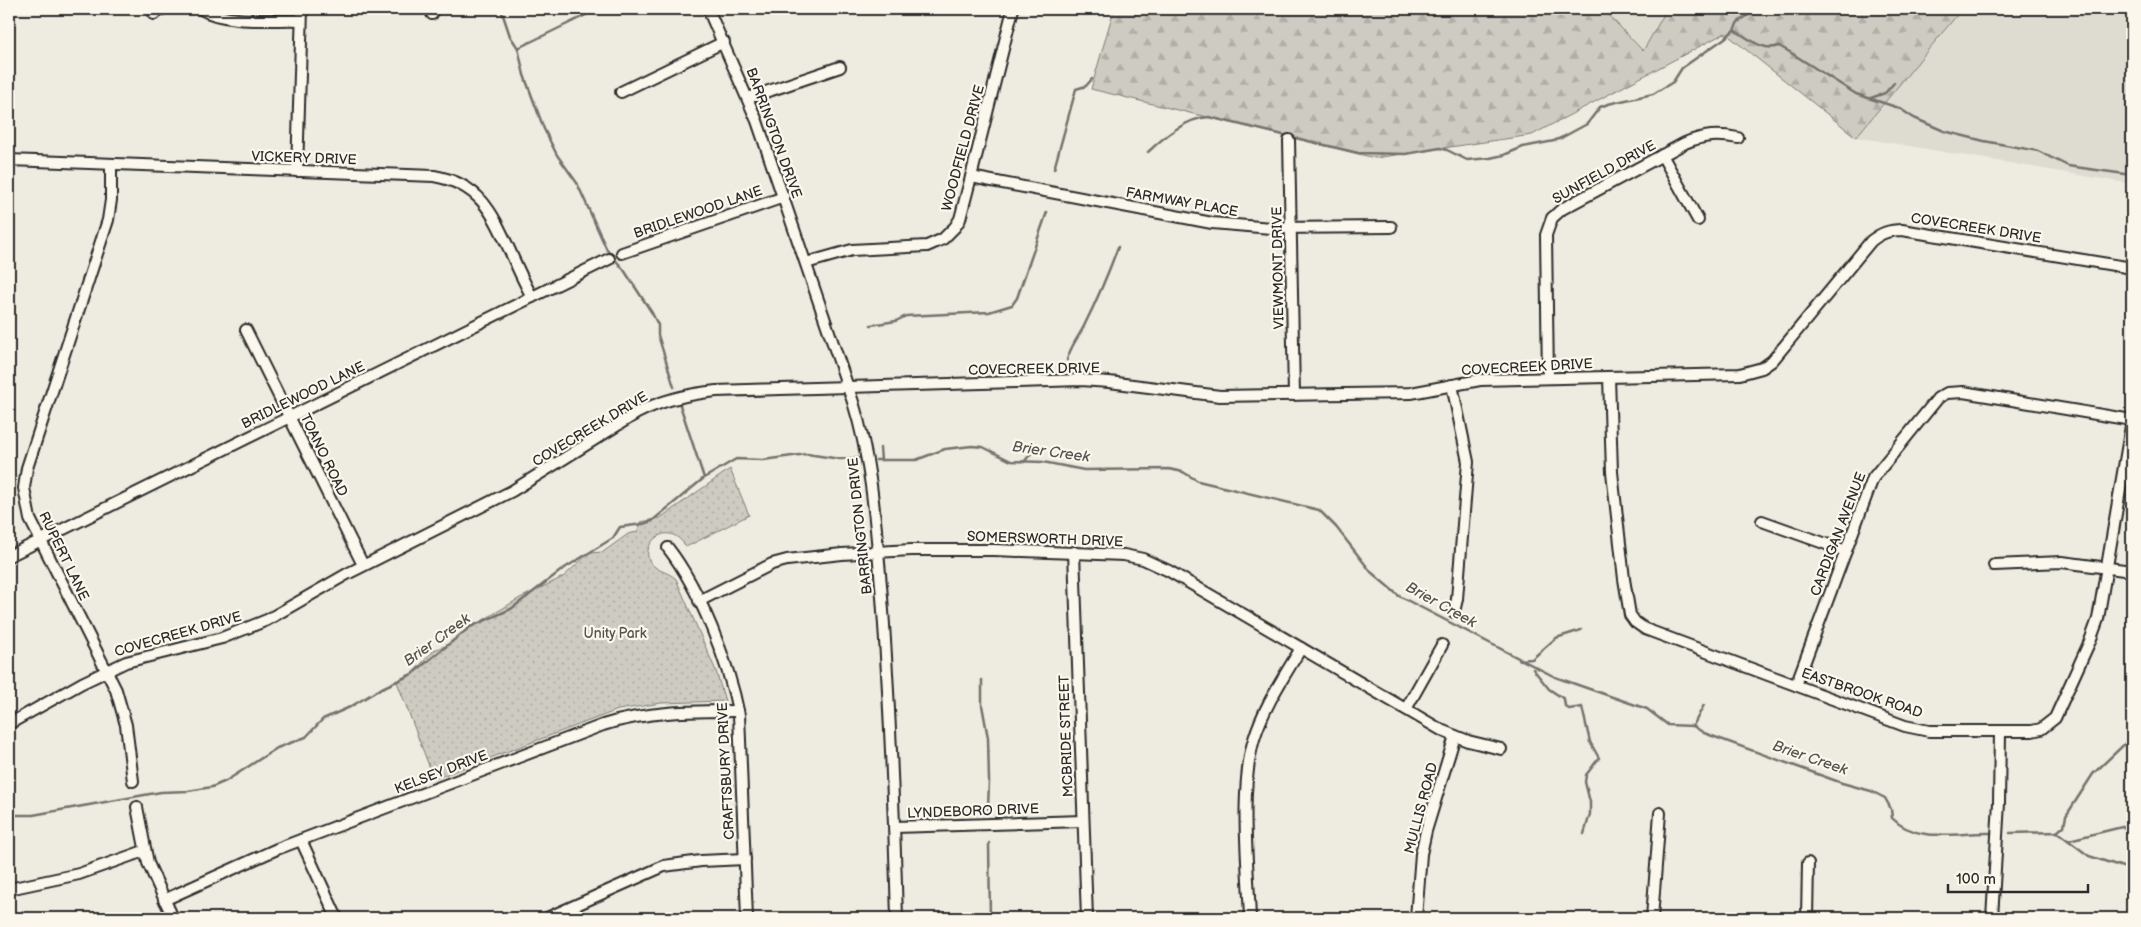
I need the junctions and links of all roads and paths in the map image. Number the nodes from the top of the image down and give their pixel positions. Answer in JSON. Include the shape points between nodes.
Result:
{"nodes":[{"id":1,"x":201,"y":9,"type":"edge"},
{"id":2,"x":302,"y":9,"type":"edge"},
{"id":3,"x":708,"y":9,"type":"edge"},
{"id":4,"x":1013,"y":9,"type":"edge"},
{"id":5,"x":301,"y":20,"type":"junction"},
{"id":6,"x":724,"y":42,"type":"junction"},
{"id":7,"x":840,"y":67,"type":"dead end"},
{"id":8,"x":621,"y":92,"type":"dead end"},
{"id":9,"x":748,"y":98,"type":"junction"},
{"id":10,"x":1738,"y":138,"type":"dead end"},
{"id":11,"x":1289,"y":140,"type":"dead end"},
{"id":12,"x":1662,"y":155,"type":"junction"},
{"id":13,"x":9,"y":160,"type":"edge"},
{"id":14,"x":111,"y":165,"type":"junction"},
{"id":15,"x":297,"y":171,"type":"junction"},
{"id":16,"x":971,"y":177,"type":"junction"},
{"id":17,"x":784,"y":197,"type":"junction"},
{"id":18,"x":1698,"y":220,"type":"dead end"},
{"id":19,"x":1391,"y":227,"type":"dead end"},
{"id":20,"x":1290,"y":228,"type":"junction"},
{"id":21,"x":622,"y":253,"type":"dead end"},
{"id":22,"x":609,"y":259,"type":"dead end"},
{"id":23,"x":806,"y":263,"type":"junction"},
{"id":24,"x":2132,"y":268,"type":"edge"},
{"id":25,"x":532,"y":297,"type":"junction"},
{"id":26,"x":246,"y":330,"type":"dead end"},
{"id":27,"x":1609,"y":377,"type":"junction"},
{"id":28,"x":1548,"y":378,"type":"junction"},
{"id":29,"x":1452,"y":384,"type":"junction"},
{"id":30,"x":848,"y":387,"type":"junction"},
{"id":31,"x":1294,"y":396,"type":"junction"},
{"id":32,"x":290,"y":417,"type":"junction"},
{"id":33,"x":2132,"y":420,"type":"edge"},
{"id":34,"x":1762,"y":521,"type":"dead end"},
{"id":35,"x":41,"y":541,"type":"junction"},
{"id":36,"x":668,"y":548,"type":"dead end"},
{"id":37,"x":1846,"y":551,"type":"junction"},
{"id":38,"x":878,"y":552,"type":"junction"},
{"id":39,"x":1074,"y":552,"type":"junction"},
{"id":40,"x":9,"y":556,"type":"edge"},
{"id":41,"x":363,"y":565,"type":"junction"},
{"id":42,"x":1994,"y":565,"type":"dead end"},
{"id":43,"x":2108,"y":567,"type":"junction"},
{"id":44,"x":2132,"y":571,"type":"edge"},
{"id":45,"x":699,"y":601,"type":"junction"},
{"id":46,"x":1454,"y":612,"type":"dead end"},
{"id":47,"x":1442,"y":645,"type":"dead end"},
{"id":48,"x":1301,"y":648,"type":"junction"},
{"id":49,"x":106,"y":670,"type":"junction"},
{"id":50,"x":1796,"y":685,"type":"junction"},
{"id":51,"x":1406,"y":709,"type":"junction"},
{"id":52,"x":738,"y":711,"type":"junction"},
{"id":53,"x":9,"y":724,"type":"edge"},
{"id":54,"x":2000,"y":732,"type":"junction"},
{"id":55,"x":1455,"y":736,"type":"junction"},
{"id":56,"x":1501,"y":749,"type":"dead end"},
{"id":57,"x":133,"y":781,"type":"dead end"},
{"id":58,"x":137,"y":807,"type":"dead end"},
{"id":59,"x":1660,"y":813,"type":"dead end"},
{"id":60,"x":1083,"y":821,"type":"junction"},
{"id":61,"x":895,"y":827,"type":"junction"},
{"id":62,"x":301,"y":840,"type":"junction"},
{"id":63,"x":144,"y":851,"type":"junction"},
{"id":64,"x":745,"y":859,"type":"junction"},
{"id":65,"x":1808,"y":863,"type":"dead end"},
{"id":66,"x":9,"y":889,"type":"edge"},
{"id":67,"x":164,"y":900,"type":"junction"},
{"id":68,"x":173,"y":918,"type":"edge"},
{"id":69,"x":337,"y":918,"type":"edge"},
{"id":70,"x":546,"y":918,"type":"edge"},
{"id":71,"x":747,"y":918,"type":"edge"},
{"id":72,"x":897,"y":918,"type":"edge"},
{"id":73,"x":1087,"y":918,"type":"edge"},
{"id":74,"x":1250,"y":918,"type":"edge"},
{"id":75,"x":1416,"y":918,"type":"edge"},
{"id":76,"x":1652,"y":918,"type":"edge"},
{"id":77,"x":1807,"y":918,"type":"edge"},
{"id":78,"x":1992,"y":918,"type":"edge"}],
"edges":[{"from":1,"to":5,"type":"street","via":[[226,18]]},
{"from":2,"to":5,"type":"street"},
{"from":3,"to":6,"type":"street","name":"BARRINGTON DRIVE"},
{"from":4,"to":16,"type":"street","name":"WOODFIELD DRIVE"},
{"from":5,"to":15,"type":"street"},
{"from":6,"to":8,"type":"street"},
{"from":6,"to":9,"type":"street","name":"BARRINGTON DRIVE"},
{"from":7,"to":9,"type":"street"},
{"from":9,"to":17,"type":"street","name":"BARRINGTON DRIVE"},
{"from":10,"to":12,"type":"street","name":"SUNFIELD DRIVE","via":[[1716,134],[1705,136]]},
{"from":11,"to":20,"type":"street","name":"VIEWMONT DRIVE"},
{"from":12,"to":18,"type":"street"},
{"from":12,"to":28,"type":"street","name":"SUNFIELD DRIVE","via":[[1562,209],[1552,218],[1546,235]]},
{"from":13,"to":14,"type":"street","name":"VICKERY DRIVE"},
{"from":14,"to":15,"type":"street","name":"VICKERY DRIVE"},
{"from":14,"to":35,"type":"street","name":"RUPERT LANE","via":[[108,220],[25,478],[27,509]]},
{"from":15,"to":25,"type":"street","name":"VICKERY DRIVE","via":[[434,176],[460,183],[478,196],[490,212]]},
{"from":16,"to":20,"type":"street","name":"FARMWAY PLACE","via":[[1212,223]]},
{"from":16,"to":23,"type":"street","name":"WOODFIELD DRIVE","via":[[960,219],[948,236],[938,242],[927,246],[852,250]]},
{"from":17,"to":21,"type":"street","name":"BRIDLEWOOD LANE"},
{"from":17,"to":23,"type":"street","name":"BARRINGTON DRIVE"},
{"from":19,"to":20,"type":"street","name":"FARMWAY PLACE"},
{"from":20,"to":31,"type":"street","name":"VIEWMONT DRIVE"},
{"from":22,"to":25,"type":"street","name":"BRIDLEWOOD LANE"},
{"from":23,"to":30,"type":"street","name":"BARRINGTON DRIVE"},
{"from":24,"to":27,"type":"street","name":"COVECREEK DRIVE","via":[[1892,230],[1871,241],[1781,353],[1762,368],[1740,374]]},
{"from":25,"to":32,"type":"street","name":"BRIDLEWOOD LANE"},
{"from":26,"to":32,"type":"street","name":"TOANO ROAD"},
{"from":27,"to":28,"type":"street","name":"COVECREEK DRIVE"},
{"from":27,"to":50,"type":"street","name":"EASTBROOK ROAD","via":[[1612,472],[1630,615],[1645,629]]},
{"from":28,"to":29,"type":"street","name":"COVECREEK DRIVE"},
{"from":29,"to":31,"type":"street","name":"COVECREEK DRIVE","via":[[1411,393]]},
{"from":29,"to":46,"type":"street","via":[[1468,462]]},
{"from":30,"to":31,"type":"street","name":"COVECREEK DRIVE","via":[[1081,380],[1220,396]]},
{"from":30,"to":38,"type":"street","name":"BARRINGTON DRIVE","via":[[868,459]]},
{"from":30,"to":41,"type":"street","name":"COVECREEK DRIVE","via":[[716,391],[659,403],[637,413],[512,491]]},
{"from":32,"to":35,"type":"street","name":"BRIDLEWOOD LANE"},
{"from":32,"to":41,"type":"street","name":"TOANO ROAD"},
{"from":33,"to":37,"type":"street","name":"CARDIGAN AVENUE","via":[[1963,392],[1942,395],[1873,478]]},
{"from":33,"to":43,"type":"street","name":"EASTBROOK ROAD"},
{"from":34,"to":37,"type":"street"},
{"from":35,"to":40,"type":"street","name":"BRIDLEWOOD LANE"},
{"from":35,"to":49,"type":"street","name":"RUPERT LANE"},
{"from":36,"to":45,"type":"street","name":"CRAFTSBURY DRIVE","via":[[682,565]]},
{"from":37,"to":50,"type":"street","name":"CARDIGAN AVENUE"},
{"from":38,"to":39,"type":"street","name":"SOMERSWORTH DRIVE"},
{"from":38,"to":45,"type":"street","name":"SOMERSWORTH DRIVE","via":[[772,564]]},
{"from":38,"to":61,"type":"street","name":"BARRINGTON DRIVE","via":[[890,698]]},
{"from":39,"to":48,"type":"street","name":"SOMERSWORTH DRIVE","via":[[1124,555],[1161,567]]},
{"from":39,"to":60,"type":"street","name":"MCBRIDE STREET"},
{"from":41,"to":49,"type":"street","name":"COVECREEK DRIVE","via":[[292,607],[237,633],[141,657]]},
{"from":42,"to":43,"type":"street","via":[[2062,562]]},
{"from":43,"to":44,"type":"street"},
{"from":43,"to":54,"type":"street","name":"EASTBROOK ROAD","via":[[2093,634],[2055,718],[2041,729]]},
{"from":45,"to":52,"type":"street","name":"CRAFTSBURY DRIVE","via":[[726,667]]},
{"from":47,"to":51,"type":"street"},
{"from":48,"to":51,"type":"street","name":"SOMERSWORTH DRIVE"},
{"from":48,"to":74,"type":"street","via":[[1261,721],[1250,756],[1247,780]]},
{"from":49,"to":53,"type":"street","name":"COVECREEK DRIVE"},
{"from":49,"to":57,"type":"street","name":"RUPERT LANE","via":[[123,710]]},
{"from":50,"to":54,"type":"street","name":"EASTBROOK ROAD","via":[[1906,726]]},
{"from":51,"to":55,"type":"street","name":"SOMERSWORTH DRIVE"},
{"from":52,"to":62,"type":"street","name":"KELSEY DRIVE","via":[[662,713],[621,720]]},
{"from":52,"to":64,"type":"street","name":"CRAFTSBURY DRIVE"},
{"from":54,"to":78,"type":"street"},
{"from":55,"to":56,"type":"street","name":"SOMERSWORTH DRIVE"},
{"from":55,"to":75,"type":"street","name":"MULLIS ROAD","via":[[1423,846]]},
{"from":58,"to":63,"type":"street"},
{"from":59,"to":76,"type":"street"},
{"from":60,"to":61,"type":"street","name":"LYNDEBORO DRIVE"},
{"from":60,"to":73,"type":"street","name":"MCBRIDE STREET"},
{"from":61,"to":72,"type":"street","name":"BARRINGTON DRIVE"},
{"from":62,"to":67,"type":"street","name":"KELSEY DRIVE"},
{"from":62,"to":69,"type":"street"},
{"from":63,"to":66,"type":"street","via":[[79,874]]},
{"from":63,"to":67,"type":"street"},
{"from":64,"to":70,"type":"street","via":[[664,866]]},
{"from":64,"to":71,"type":"street","name":"CRAFTSBURY DRIVE"},
{"from":65,"to":77,"type":"street"},
{"from":67,"to":68,"type":"street"}]}
